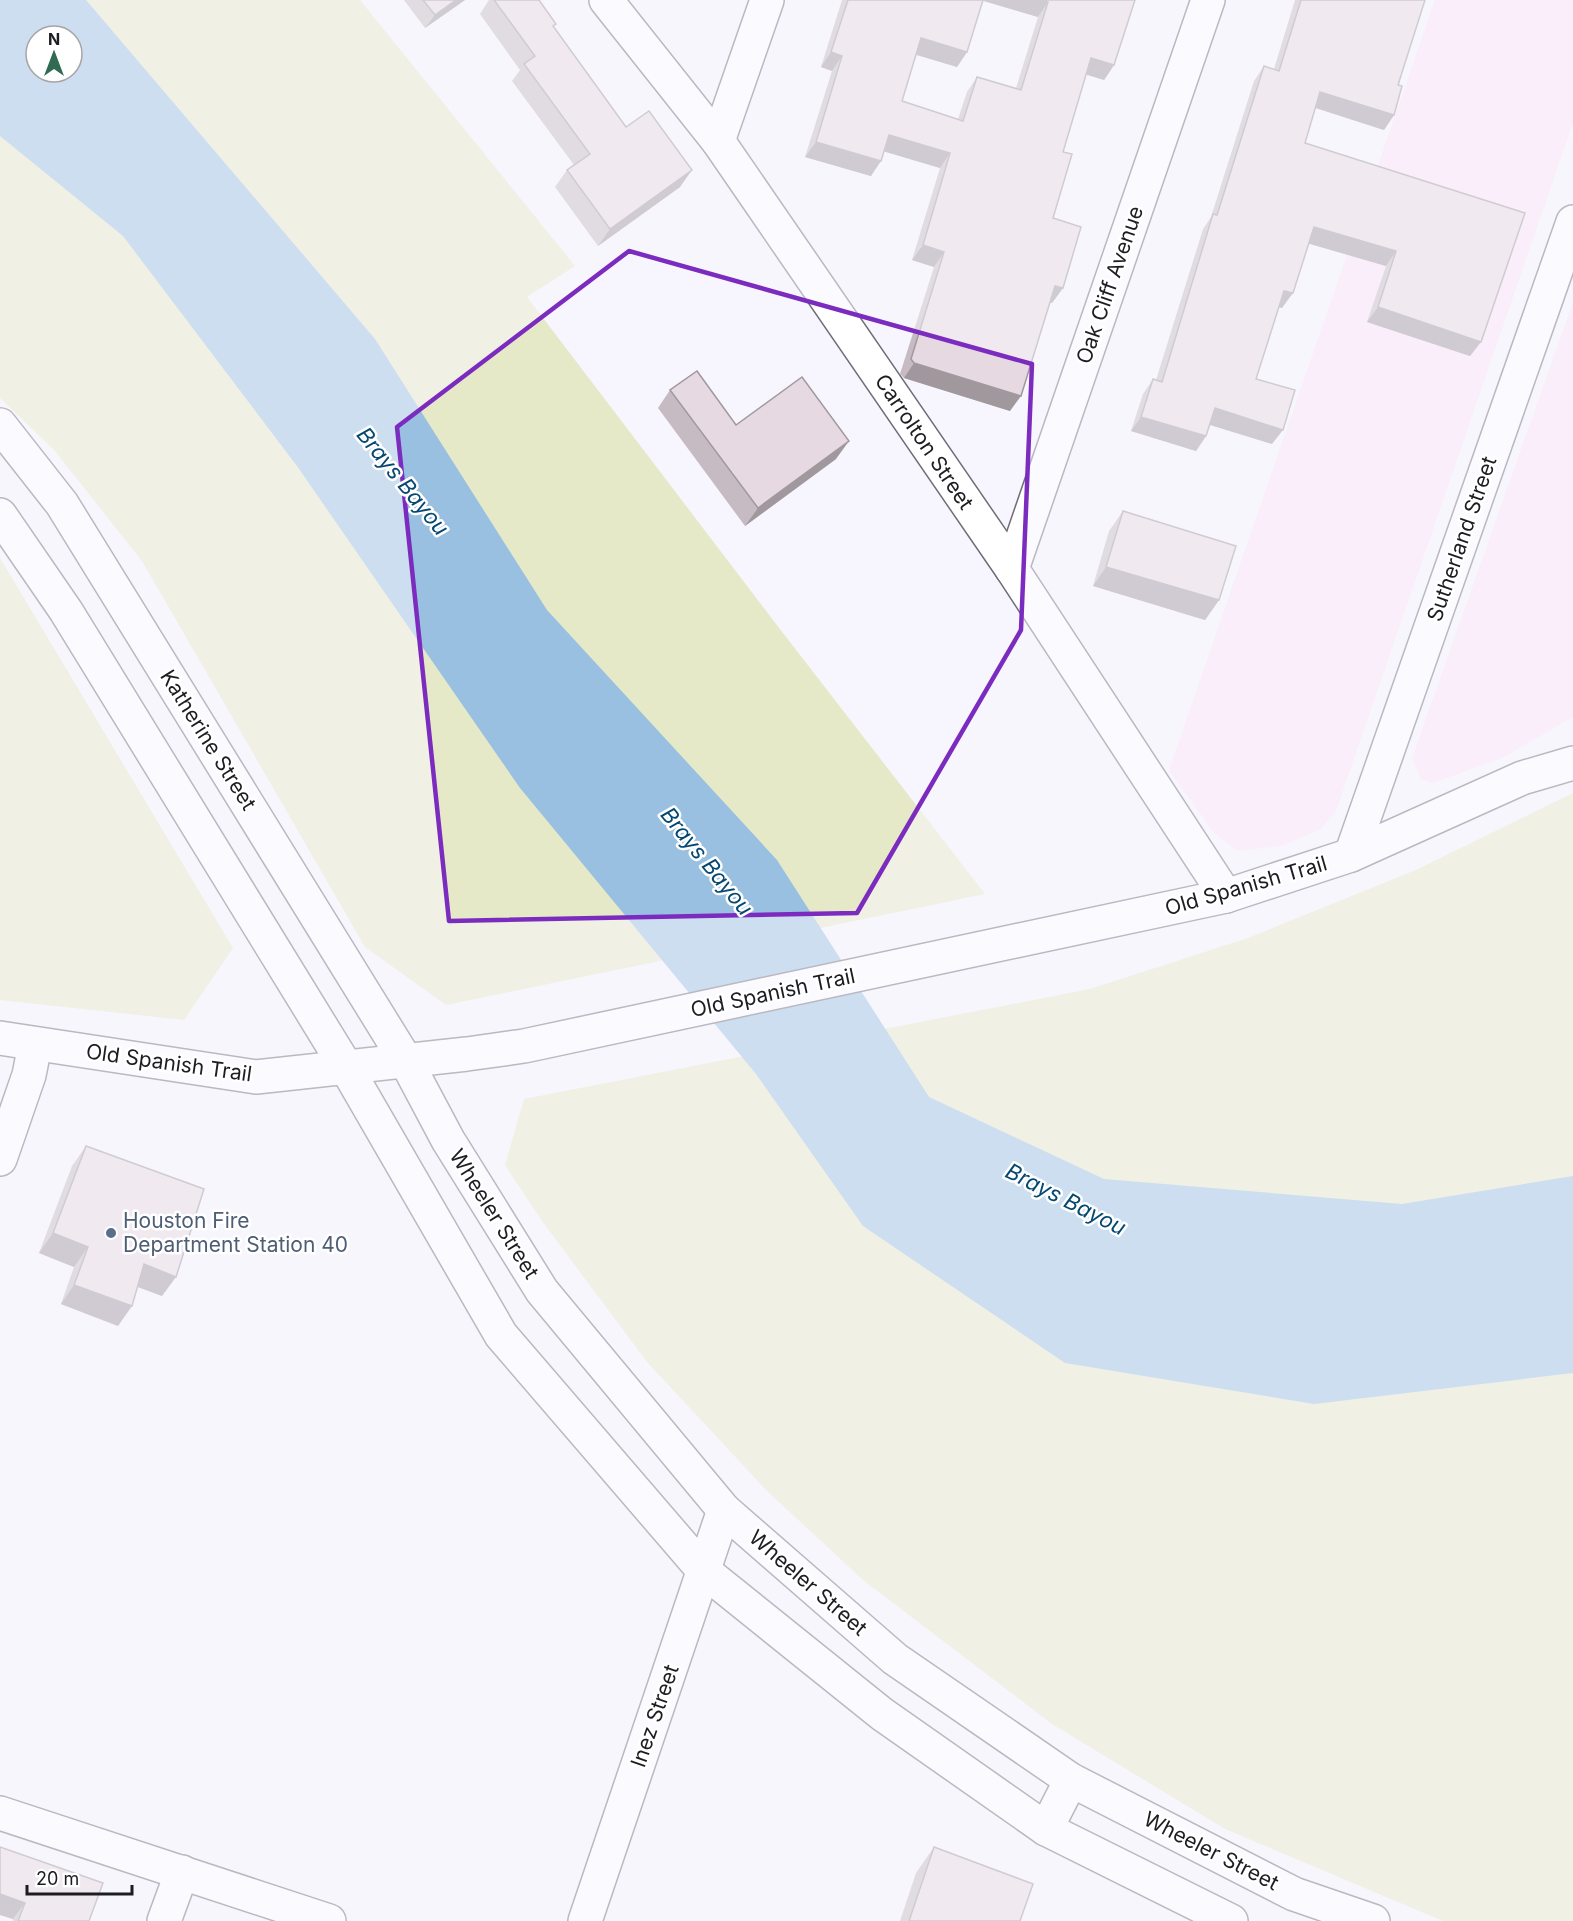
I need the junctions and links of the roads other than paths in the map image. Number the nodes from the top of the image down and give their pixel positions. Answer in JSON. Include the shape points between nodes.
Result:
{"nodes":[{"id":1,"x":606,"y":0,"type":"edge"},
{"id":2,"x":767,"y":0,"type":"edge"},
{"id":3,"x":1208,"y":0,"type":"edge"},
{"id":4,"x":718,"y":141,"type":"junction"},
{"id":5,"x":1573,"y":222,"type":"edge"},
{"id":6,"x":0,"y":425,"type":"edge"},
{"id":7,"x":0,"y":515,"type":"edge"},
{"id":8,"x":1012,"y":570,"type":"junction"},
{"id":9,"x":1573,"y":744,"type":"edge"},
{"id":10,"x":1573,"y":763,"type":"edge"},
{"id":11,"x":1522,"y":778,"type":"junction"},
{"id":12,"x":1352,"y":855,"type":"junction"},
{"id":13,"x":1226,"y":896,"type":"junction"},
{"id":14,"x":0,"y":1038,"type":"edge"},
{"id":15,"x":35,"y":1045,"type":"junction"},
{"id":16,"x":406,"y":1061,"type":"junction"},
{"id":17,"x":346,"y":1067,"type":"junction"},
{"id":18,"x":0,"y":1159,"type":"edge"},
{"id":19,"x":724,"y":1510,"type":"junction"},
{"id":20,"x":704,"y":1571,"type":"junction"},
{"id":21,"x":1071,"y":1780,"type":"junction"},
{"id":22,"x":0,"y":1813,"type":"edge"},
{"id":23,"x":1046,"y":1829,"type":"junction"},
{"id":24,"x":182,"y":1872,"type":"junction"},
{"id":25,"x":164,"y":1921,"type":"edge"},
{"id":26,"x":329,"y":1921,"type":"edge"},
{"id":27,"x":585,"y":1921,"type":"edge"},
{"id":28,"x":1231,"y":1921,"type":"edge"},
{"id":29,"x":1373,"y":1921,"type":"edge"}],
"edges":[{"from":1,"to":4,"type":"street","name":"Carrolton Street"},
{"from":2,"to":4,"type":"street"},
{"from":3,"to":8,"type":"street","name":"Oak Cliff Avenue"},
{"from":4,"to":8,"type":"street","name":"Carrolton Street"},
{"from":5,"to":12,"type":"street","name":"Sutherland Street"},
{"from":6,"to":16,"type":"street","name":"Katherine Street","via":[[62,504]]},
{"from":7,"to":17,"type":"street","via":[[66,611]]},
{"from":8,"to":13,"type":"street","name":"Carrolton Street"},
{"from":9,"to":11,"type":"street","name":"Old Spanish Trail"},
{"from":10,"to":11,"type":"street","name":"Old Spanish Trail"},
{"from":11,"to":12,"type":"street","name":"Old Spanish Trail"},
{"from":12,"to":13,"type":"street","name":"Old Spanish Trail"},
{"from":13,"to":16,"type":"street","name":"Old Spanish Trail","via":[[524,1046]]},
{"from":14,"to":15,"type":"street","name":"Old Spanish Trail"},
{"from":15,"to":17,"type":"street","name":"Old Spanish Trail","via":[[256,1077]]},
{"from":15,"to":18,"type":"street","via":[[29,1075]]},
{"from":16,"to":17,"type":"street","name":"Old Spanish Trail"},
{"from":16,"to":19,"type":"street","name":"Wheeler Street","via":[[448,1140],[542,1291]]},
{"from":17,"to":20,"type":"street","via":[[501,1335]]},
{"from":19,"to":20,"type":"street","name":"Inez Street"},
{"from":19,"to":21,"type":"street","name":"Wheeler Street","via":[[896,1659]]},
{"from":20,"to":23,"type":"street","via":[[882,1714]]},
{"from":20,"to":27,"type":"street","name":"Inez Street"},
{"from":21,"to":23,"type":"street"},
{"from":21,"to":29,"type":"street","name":"Wheeler Street","via":[[1293,1894]]},
{"from":22,"to":24,"type":"street"},
{"from":23,"to":28,"type":"street"},
{"from":24,"to":25,"type":"street"},
{"from":24,"to":26,"type":"street"}]}
